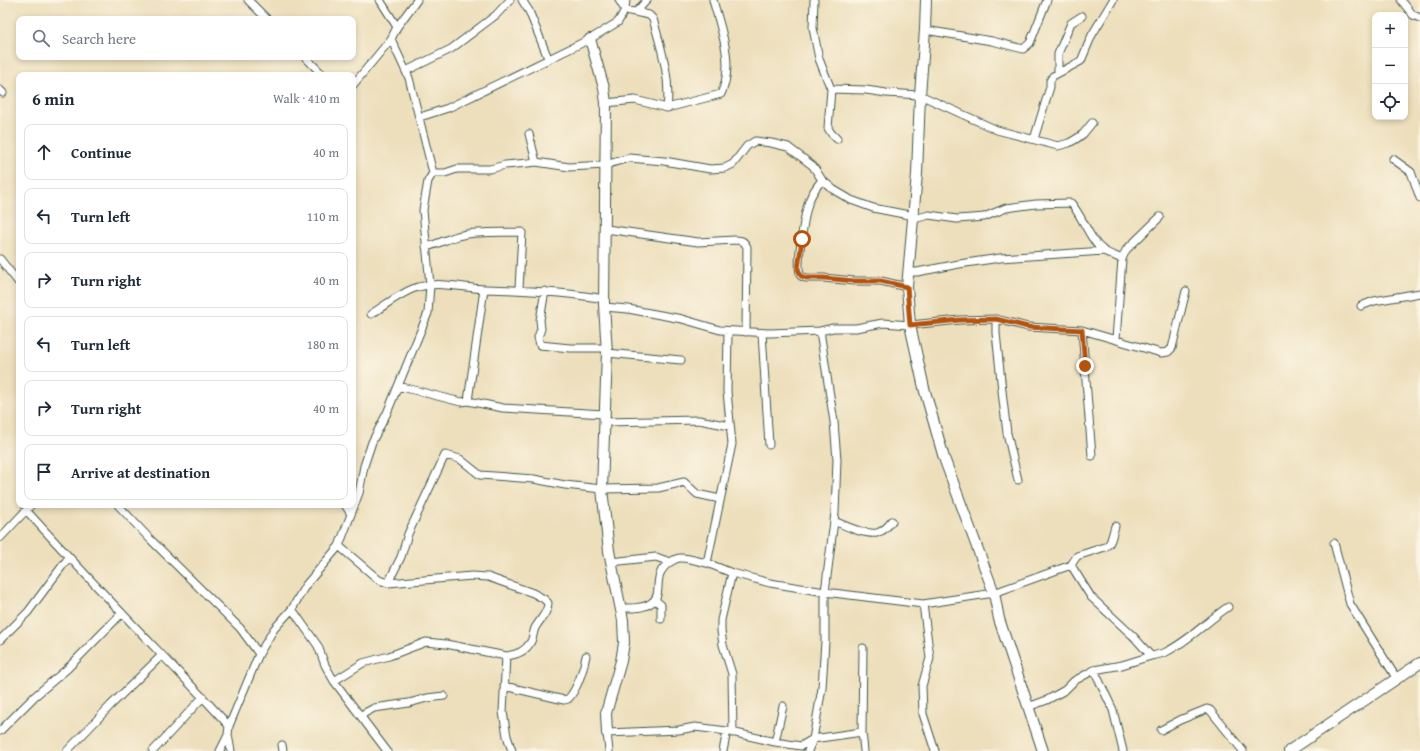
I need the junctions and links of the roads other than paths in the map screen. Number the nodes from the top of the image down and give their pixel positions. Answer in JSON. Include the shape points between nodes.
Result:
{"nodes":[{"id":1,"x":248,"y":0,"type":"edge"},
{"id":2,"x":380,"y":0,"type":"edge"},
{"id":3,"x":417,"y":0,"type":"edge"},
{"id":4,"x":510,"y":0,"type":"edge"},
{"id":5,"x":522,"y":0,"type":"edge"},
{"id":6,"x":619,"y":0,"type":"edge"},
{"id":7,"x":626,"y":0,"type":"edge"},
{"id":8,"x":647,"y":0,"type":"edge"},
{"id":9,"x":713,"y":0,"type":"edge"},
{"id":10,"x":814,"y":0,"type":"edge"},
{"id":11,"x":926,"y":0,"type":"edge"},
{"id":12,"x":1047,"y":0,"type":"edge"},
{"id":13,"x":1113,"y":0,"type":"edge"},
{"id":14,"x":1401,"y":0,"type":"edge"},
{"id":15,"x":625,"y":10,"type":"junction"},
{"id":16,"x":636,"y":12,"type":"junction"},
{"id":17,"x":263,"y":16,"type":"edge"},
{"id":18,"x":1082,"y":16,"type":"dead end"},
{"id":19,"x":1420,"y":18,"type":"edge"},
{"id":20,"x":397,"y":27,"type":"junction"},
{"id":21,"x":925,"y":30,"type":"junction"},
{"id":22,"x":590,"y":39,"type":"junction"},
{"id":23,"x":391,"y":40,"type":"junction"},
{"id":24,"x":548,"y":58,"type":"junction"},
{"id":25,"x":308,"y":60,"type":"edge"},
{"id":26,"x":406,"y":71,"type":"junction"},
{"id":27,"x":320,"y":72,"type":"edge"},
{"id":28,"x":1058,"y":72,"type":"junction"},
{"id":29,"x":356,"y":81,"type":"edge"},
{"id":30,"x":831,"y":89,"type":"junction"},
{"id":31,"x":920,"y":95,"type":"junction"},
{"id":32,"x":606,"y":103,"type":"junction"},
{"id":33,"x":667,"y":108,"type":"junction"},
{"id":34,"x":420,"y":118,"type":"junction"},
{"id":35,"x":1092,"y":123,"type":"dead end"},
{"id":36,"x":529,"y":134,"type":"dead end"},
{"id":37,"x":837,"y":139,"type":"dead end"},
{"id":38,"x":1034,"y":139,"type":"junction"},
{"id":39,"x":1393,"y":159,"type":"dead end"},
{"id":40,"x":536,"y":162,"type":"junction"},
{"id":41,"x":605,"y":165,"type":"junction"},
{"id":42,"x":433,"y":173,"type":"junction"},
{"id":43,"x":822,"y":180,"type":"junction"},
{"id":44,"x":1420,"y":198,"type":"edge"},
{"id":45,"x":914,"y":217,"type":"junction"},
{"id":46,"x":1160,"y":217,"type":"dead end"},
{"id":47,"x":606,"y":229,"type":"junction"},
{"id":48,"x":426,"y":247,"type":"junction"},
{"id":49,"x":1104,"y":251,"type":"junction"},
{"id":50,"x":0,"y":259,"type":"edge"},
{"id":51,"x":1122,"y":259,"type":"junction"},
{"id":52,"x":909,"y":272,"type":"junction"},
{"id":53,"x":16,"y":279,"type":"edge"},
{"id":54,"x":430,"y":285,"type":"junction"},
{"id":55,"x":907,"y":287,"type":"junction"},
{"id":56,"x":484,"y":289,"type":"junction"},
{"id":57,"x":519,"y":289,"type":"junction"},
{"id":58,"x":545,"y":291,"type":"junction"},
{"id":59,"x":1186,"y":292,"type":"dead end"},
{"id":60,"x":1420,"y":293,"type":"edge"},
{"id":61,"x":604,"y":303,"type":"junction"},
{"id":62,"x":1361,"y":306,"type":"dead end"},
{"id":63,"x":371,"y":314,"type":"dead end"},
{"id":64,"x":996,"y":319,"type":"junction"},
{"id":65,"x":910,"y":325,"type":"junction"},
{"id":66,"x":728,"y":330,"type":"junction"},
{"id":67,"x":1082,"y":330,"type":"junction"},
{"id":68,"x":820,"y":331,"type":"junction"},
{"id":69,"x":746,"y":332,"type":"junction"},
{"id":70,"x":762,"y":333,"type":"junction"},
{"id":71,"x":1116,"y":339,"type":"junction"},
{"id":72,"x":607,"y":351,"type":"junction"},
{"id":73,"x":681,"y":360,"type":"dead end"},
{"id":74,"x":398,"y":386,"type":"junction"},
{"id":75,"x":468,"y":401,"type":"junction"},
{"id":76,"x":605,"y":418,"type":"junction"},
{"id":77,"x":730,"y":426,"type":"junction"},
{"id":78,"x":769,"y":445,"type":"dead end"},
{"id":79,"x":1092,"y":456,"type":"dead end"},
{"id":80,"x":1018,"y":480,"type":"dead end"},
{"id":81,"x":602,"y":489,"type":"junction"},
{"id":82,"x":720,"y":499,"type":"junction"},
{"id":83,"x":356,"y":501,"type":"edge"},
{"id":84,"x":28,"y":508,"type":"edge"},
{"id":85,"x":30,"y":508,"type":"edge"},
{"id":86,"x":121,"y":508,"type":"edge"},
{"id":87,"x":347,"y":508,"type":"edge"},
{"id":88,"x":353,"y":508,"type":"edge"},
{"id":89,"x":351,"y":514,"type":"junction"},
{"id":90,"x":892,"y":520,"type":"dead end"},
{"id":91,"x":834,"y":521,"type":"junction"},
{"id":92,"x":1115,"y":526,"type":"dead end"},
{"id":93,"x":0,"y":538,"type":"edge"},
{"id":94,"x":1334,"y":543,"type":"dead end"},
{"id":95,"x":339,"y":546,"type":"junction"},
{"id":96,"x":69,"y":557,"type":"junction"},
{"id":97,"x":656,"y":557,"type":"junction"},
{"id":98,"x":611,"y":562,"type":"junction"},
{"id":99,"x":670,"y":562,"type":"junction"},
{"id":100,"x":707,"y":563,"type":"junction"},
{"id":101,"x":1070,"y":565,"type":"junction"},
{"id":102,"x":660,"y":571,"type":"junction"},
{"id":103,"x":732,"y":573,"type":"junction"},
{"id":104,"x":388,"y":583,"type":"junction"},
{"id":105,"x":825,"y":592,"type":"junction"},
{"id":106,"x":994,"y":593,"type":"junction"},
{"id":107,"x":655,"y":600,"type":"junction"},
{"id":108,"x":923,"y":604,"type":"junction"},
{"id":109,"x":1228,"y":607,"type":"dead end"},
{"id":110,"x":621,"y":608,"type":"junction"},
{"id":111,"x":292,"y":609,"type":"junction"},
{"id":112,"x":122,"y":612,"type":"junction"},
{"id":113,"x":661,"y":619,"type":"dead end"},
{"id":114,"x":0,"y":640,"type":"edge"},
{"id":115,"x":863,"y":648,"type":"dead end"},
{"id":116,"x":259,"y":654,"type":"junction"},
{"id":117,"x":162,"y":655,"type":"junction"},
{"id":118,"x":506,"y":656,"type":"junction"},
{"id":119,"x":586,"y":656,"type":"dead end"},
{"id":120,"x":1151,"y":656,"type":"junction"},
{"id":121,"x":1420,"y":663,"type":"edge"},
{"id":122,"x":1094,"y":670,"type":"junction"},
{"id":123,"x":1397,"y":679,"type":"junction"},
{"id":124,"x":334,"y":681,"type":"junction"},
{"id":125,"x":504,"y":686,"type":"junction"},
{"id":126,"x":444,"y":696,"type":"dead end"},
{"id":127,"x":203,"y":697,"type":"junction"},
{"id":128,"x":783,"y":706,"type":"dead end"},
{"id":129,"x":1028,"y":707,"type":"junction"},
{"id":130,"x":361,"y":716,"type":"junction"},
{"id":131,"x":229,"y":726,"type":"junction"},
{"id":132,"x":1161,"y":730,"type":"dead end"},
{"id":133,"x":0,"y":731,"type":"edge"},
{"id":134,"x":730,"y":732,"type":"junction"},
{"id":135,"x":862,"y":732,"type":"junction"},
{"id":136,"x":606,"y":733,"type":"junction"},
{"id":137,"x":228,"y":735,"type":"junction"},
{"id":138,"x":813,"y":739,"type":"junction"},
{"id":139,"x":775,"y":742,"type":"junction"},
{"id":140,"x":67,"y":751,"type":"edge"},
{"id":141,"x":153,"y":751,"type":"edge"},
{"id":142,"x":220,"y":751,"type":"edge"},
{"id":143,"x":231,"y":751,"type":"edge"},
{"id":144,"x":387,"y":751,"type":"edge"},
{"id":145,"x":512,"y":751,"type":"edge"},
{"id":146,"x":609,"y":751,"type":"edge"},
{"id":147,"x":723,"y":751,"type":"edge"},
{"id":148,"x":808,"y":751,"type":"edge"},
{"id":149,"x":864,"y":751,"type":"edge"},
{"id":150,"x":935,"y":751,"type":"edge"},
{"id":151,"x":1044,"y":751,"type":"edge"},
{"id":152,"x":1123,"y":751,"type":"edge"},
{"id":153,"x":1243,"y":751,"type":"edge"},
{"id":154,"x":1290,"y":751,"type":"edge"}],
"edges":[{"from":1,"to":17,"type":"street"},
{"from":2,"to":20,"type":"street"},
{"from":3,"to":20,"type":"street"},
{"from":4,"to":26,"type":"street","via":[[496,15],[451,49]]},
{"from":5,"to":24,"type":"street","via":[[530,12]]},
{"from":6,"to":15,"type":"street"},
{"from":7,"to":15,"type":"street"},
{"from":8,"to":16,"type":"street"},
{"from":9,"to":33,"type":"street","via":[[728,56],[725,86],[721,94]]},
{"from":10,"to":30,"type":"street","via":[[813,28],[818,59]]},
{"from":11,"to":21,"type":"street"},
{"from":12,"to":21,"type":"street","via":[[1030,43],[1023,50],[992,41]]},
{"from":13,"to":28,"type":"street","via":[[1080,61]]},
{"from":14,"to":19,"type":"street","via":[[1413,15]]},
{"from":15,"to":16,"type":"street"},
{"from":15,"to":22,"type":"street","via":[[618,22]]},
{"from":16,"to":33,"type":"street","via":[[649,15],[653,19],[667,75]]},
{"from":18,"to":28,"type":"street","via":[[1071,23],[1058,54]]},
{"from":20,"to":23,"type":"street"},
{"from":21,"to":31,"type":"street"},
{"from":22,"to":24,"type":"street"},
{"from":22,"to":32,"type":"street"},
{"from":23,"to":26,"type":"street"},
{"from":23,"to":29,"type":"street"},
{"from":24,"to":34,"type":"street","via":[[448,108]]},
{"from":25,"to":27,"type":"street"},
{"from":26,"to":34,"type":"street"},
{"from":28,"to":38,"type":"street","via":[[1050,81]]},
{"from":30,"to":31,"type":"street"},
{"from":30,"to":37,"type":"street","via":[[828,128]]},
{"from":31,"to":38,"type":"street","via":[[998,130]]},
{"from":31,"to":45,"type":"street"},
{"from":32,"to":33,"type":"street","via":[[635,100]]},
{"from":32,"to":41,"type":"street"},
{"from":34,"to":42,"type":"street"},
{"from":35,"to":38,"type":"street","via":[[1083,134],[1069,143],[1058,146]]},
{"from":36,"to":40,"type":"street"},
{"from":39,"to":44,"type":"street","via":[[1411,172]]},
{"from":40,"to":41,"type":"street","via":[[569,167]]},
{"from":40,"to":42,"type":"street","via":[[490,169],[457,169]]},
{"from":41,"to":43,"type":"street","via":[[629,158],[725,168],[734,164],[747,146],[755,141],[788,147],[813,166]]},
{"from":41,"to":47,"type":"street"},
{"from":42,"to":48,"type":"street","via":[[428,181],[423,210]]},
{"from":43,"to":45,"type":"street","via":[[851,200],[872,208]]},
{"from":43,"to":55,"type":"street","via":[[809,201],[803,227],[798,269],[801,276],[881,281]]},
{"from":45,"to":49,"type":"street","via":[[984,217],[1006,208],[1071,203]]},
{"from":45,"to":52,"type":"street"},
{"from":46,"to":51,"type":"street","via":[[1126,250]]},
{"from":47,"to":61,"type":"street"},
{"from":47,"to":69,"type":"street","via":[[698,242],[745,242]]},
{"from":48,"to":54,"type":"street"},
{"from":48,"to":57,"type":"street","via":[[464,234],[522,232]]},
{"from":49,"to":51,"type":"street"},
{"from":49,"to":52,"type":"street","via":[[1000,258]]},
{"from":50,"to":53,"type":"street"},
{"from":51,"to":71,"type":"street"},
{"from":52,"to":55,"type":"street"},
{"from":54,"to":56,"type":"street","via":[[453,284]]},
{"from":54,"to":63,"type":"street","via":[[406,292]]},
{"from":54,"to":74,"type":"street","via":[[428,313]]},
{"from":55,"to":65,"type":"street"},
{"from":56,"to":57,"type":"street"},
{"from":56,"to":75,"type":"street"},
{"from":57,"to":58,"type":"street"},
{"from":58,"to":61,"type":"street"},
{"from":58,"to":72,"type":"street","via":[[538,337],[540,345]]},
{"from":59,"to":71,"type":"street","via":[[1172,348],[1168,352],[1162,353]]},
{"from":60,"to":62,"type":"street","via":[[1374,301]]},
{"from":61,"to":66,"type":"street"},
{"from":61,"to":72,"type":"street"},
{"from":64,"to":65,"type":"street"},
{"from":64,"to":67,"type":"street","via":[[1028,327]]},
{"from":64,"to":80,"type":"street","via":[[1007,434]]},
{"from":65,"to":68,"type":"street","via":[[883,323]]},
{"from":65,"to":106,"type":"street","via":[[924,388],[944,458]]},
{"from":66,"to":69,"type":"street"},
{"from":66,"to":77,"type":"street","via":[[727,391]]},
{"from":67,"to":71,"type":"street"},
{"from":67,"to":79,"type":"street"},
{"from":68,"to":70,"type":"street"},
{"from":68,"to":91,"type":"street","via":[[837,460]]},
{"from":69,"to":70,"type":"street"},
{"from":70,"to":78,"type":"street"},
{"from":72,"to":73,"type":"street"},
{"from":72,"to":76,"type":"street"},
{"from":74,"to":75,"type":"street","via":[[461,402]]},
{"from":74,"to":83,"type":"street","via":[[372,442]]},
{"from":75,"to":76,"type":"street","via":[[503,408]]},
{"from":76,"to":77,"type":"street","via":[[699,420]]},
{"from":76,"to":81,"type":"street"},
{"from":77,"to":82,"type":"street","via":[[732,444]]},
{"from":81,"to":82,"type":"street","via":[[658,488],[684,482],[697,494]]},
{"from":81,"to":98,"type":"street"},
{"from":81,"to":104,"type":"street","via":[[534,479],[480,475],[460,459],[445,455]]},
{"from":82,"to":100,"type":"street"},
{"from":84,"to":93,"type":"street"},
{"from":85,"to":96,"type":"street"},
{"from":86,"to":116,"type":"street","via":[[240,628]]},
{"from":87,"to":89,"type":"street"},
{"from":88,"to":89,"type":"street"},
{"from":89,"to":95,"type":"street"},
{"from":90,"to":91,"type":"street","via":[[878,533],[857,531]]},
{"from":91,"to":105,"type":"street"},
{"from":92,"to":101,"type":"street","via":[[1109,544],[1077,556]]},
{"from":94,"to":123,"type":"street","via":[[1350,604]]},
{"from":95,"to":104,"type":"street","via":[[379,580]]},
{"from":95,"to":111,"type":"street","via":[[305,586]]},
{"from":96,"to":112,"type":"street"},
{"from":96,"to":114,"type":"street","via":[[28,612]]},
{"from":97,"to":98,"type":"street"},
{"from":97,"to":99,"type":"street"},
{"from":97,"to":102,"type":"street"},
{"from":98,"to":110,"type":"street"},
{"from":99,"to":100,"type":"street","via":[[679,558]]},
{"from":99,"to":102,"type":"street"},
{"from":100,"to":103,"type":"street"},
{"from":101,"to":106,"type":"street"},
{"from":101,"to":120,"type":"street","via":[[1091,597]]},
{"from":102,"to":107,"type":"street"},
{"from":103,"to":105,"type":"street","via":[[770,583]]},
{"from":103,"to":134,"type":"street","via":[[721,620],[723,645],[732,674]]},
{"from":104,"to":118,"type":"street","via":[[488,577],[544,599],[548,603],[548,609],[535,628],[530,644],[521,652]]},
{"from":105,"to":108,"type":"street"},
{"from":105,"to":138,"type":"street","via":[[822,688]]},
{"from":106,"to":108,"type":"street"},
{"from":106,"to":129,"type":"street","via":[[999,619]]},
{"from":107,"to":110,"type":"street","via":[[641,607]]},
{"from":107,"to":113,"type":"street","via":[[661,605]]},
{"from":108,"to":150,"type":"street","via":[[930,658],[922,686],[923,714]]},
{"from":109,"to":120,"type":"street","via":[[1166,652]]},
{"from":110,"to":136,"type":"street","via":[[624,643],[606,713]]},
{"from":111,"to":116,"type":"street","via":[[274,629]]},
{"from":111,"to":124,"type":"street","via":[[318,646]]},
{"from":112,"to":117,"type":"street"},
{"from":112,"to":133,"type":"street","via":[[67,669]]},
{"from":115,"to":135,"type":"street"},
{"from":116,"to":131,"type":"street"},
{"from":117,"to":127,"type":"street"},
{"from":117,"to":140,"type":"street"},
{"from":118,"to":124,"type":"street","via":[[426,642],[363,663]]},
{"from":118,"to":125,"type":"street"},
{"from":119,"to":125,"type":"street","via":[[584,669],[568,699]]},
{"from":120,"to":122,"type":"street"},
{"from":121,"to":123,"type":"street"},
{"from":122,"to":129,"type":"street","via":[[1074,681],[1065,690]]},
{"from":122,"to":152,"type":"street","via":[[1113,710]]},
{"from":123,"to":154,"type":"street"},
{"from":124,"to":130,"type":"street"},
{"from":125,"to":145,"type":"street","via":[[503,712]]},
{"from":126,"to":130,"type":"street","via":[[374,708]]},
{"from":127,"to":131,"type":"street"},
{"from":127,"to":141,"type":"street"},
{"from":128,"to":139,"type":"street"},
{"from":129,"to":151,"type":"street"},
{"from":130,"to":144,"type":"street"},
{"from":131,"to":137,"type":"street"},
{"from":132,"to":153,"type":"street","via":[[1208,709]]},
{"from":134,"to":136,"type":"street","via":[[695,727]]},
{"from":134,"to":139,"type":"street"},
{"from":134,"to":147,"type":"street"},
{"from":135,"to":138,"type":"street"},
{"from":135,"to":149,"type":"street"},
{"from":136,"to":146,"type":"street"},
{"from":137,"to":142,"type":"street"},
{"from":137,"to":143,"type":"street"},
{"from":138,"to":139,"type":"street","via":[[801,746]]},
{"from":138,"to":148,"type":"street"}]}
